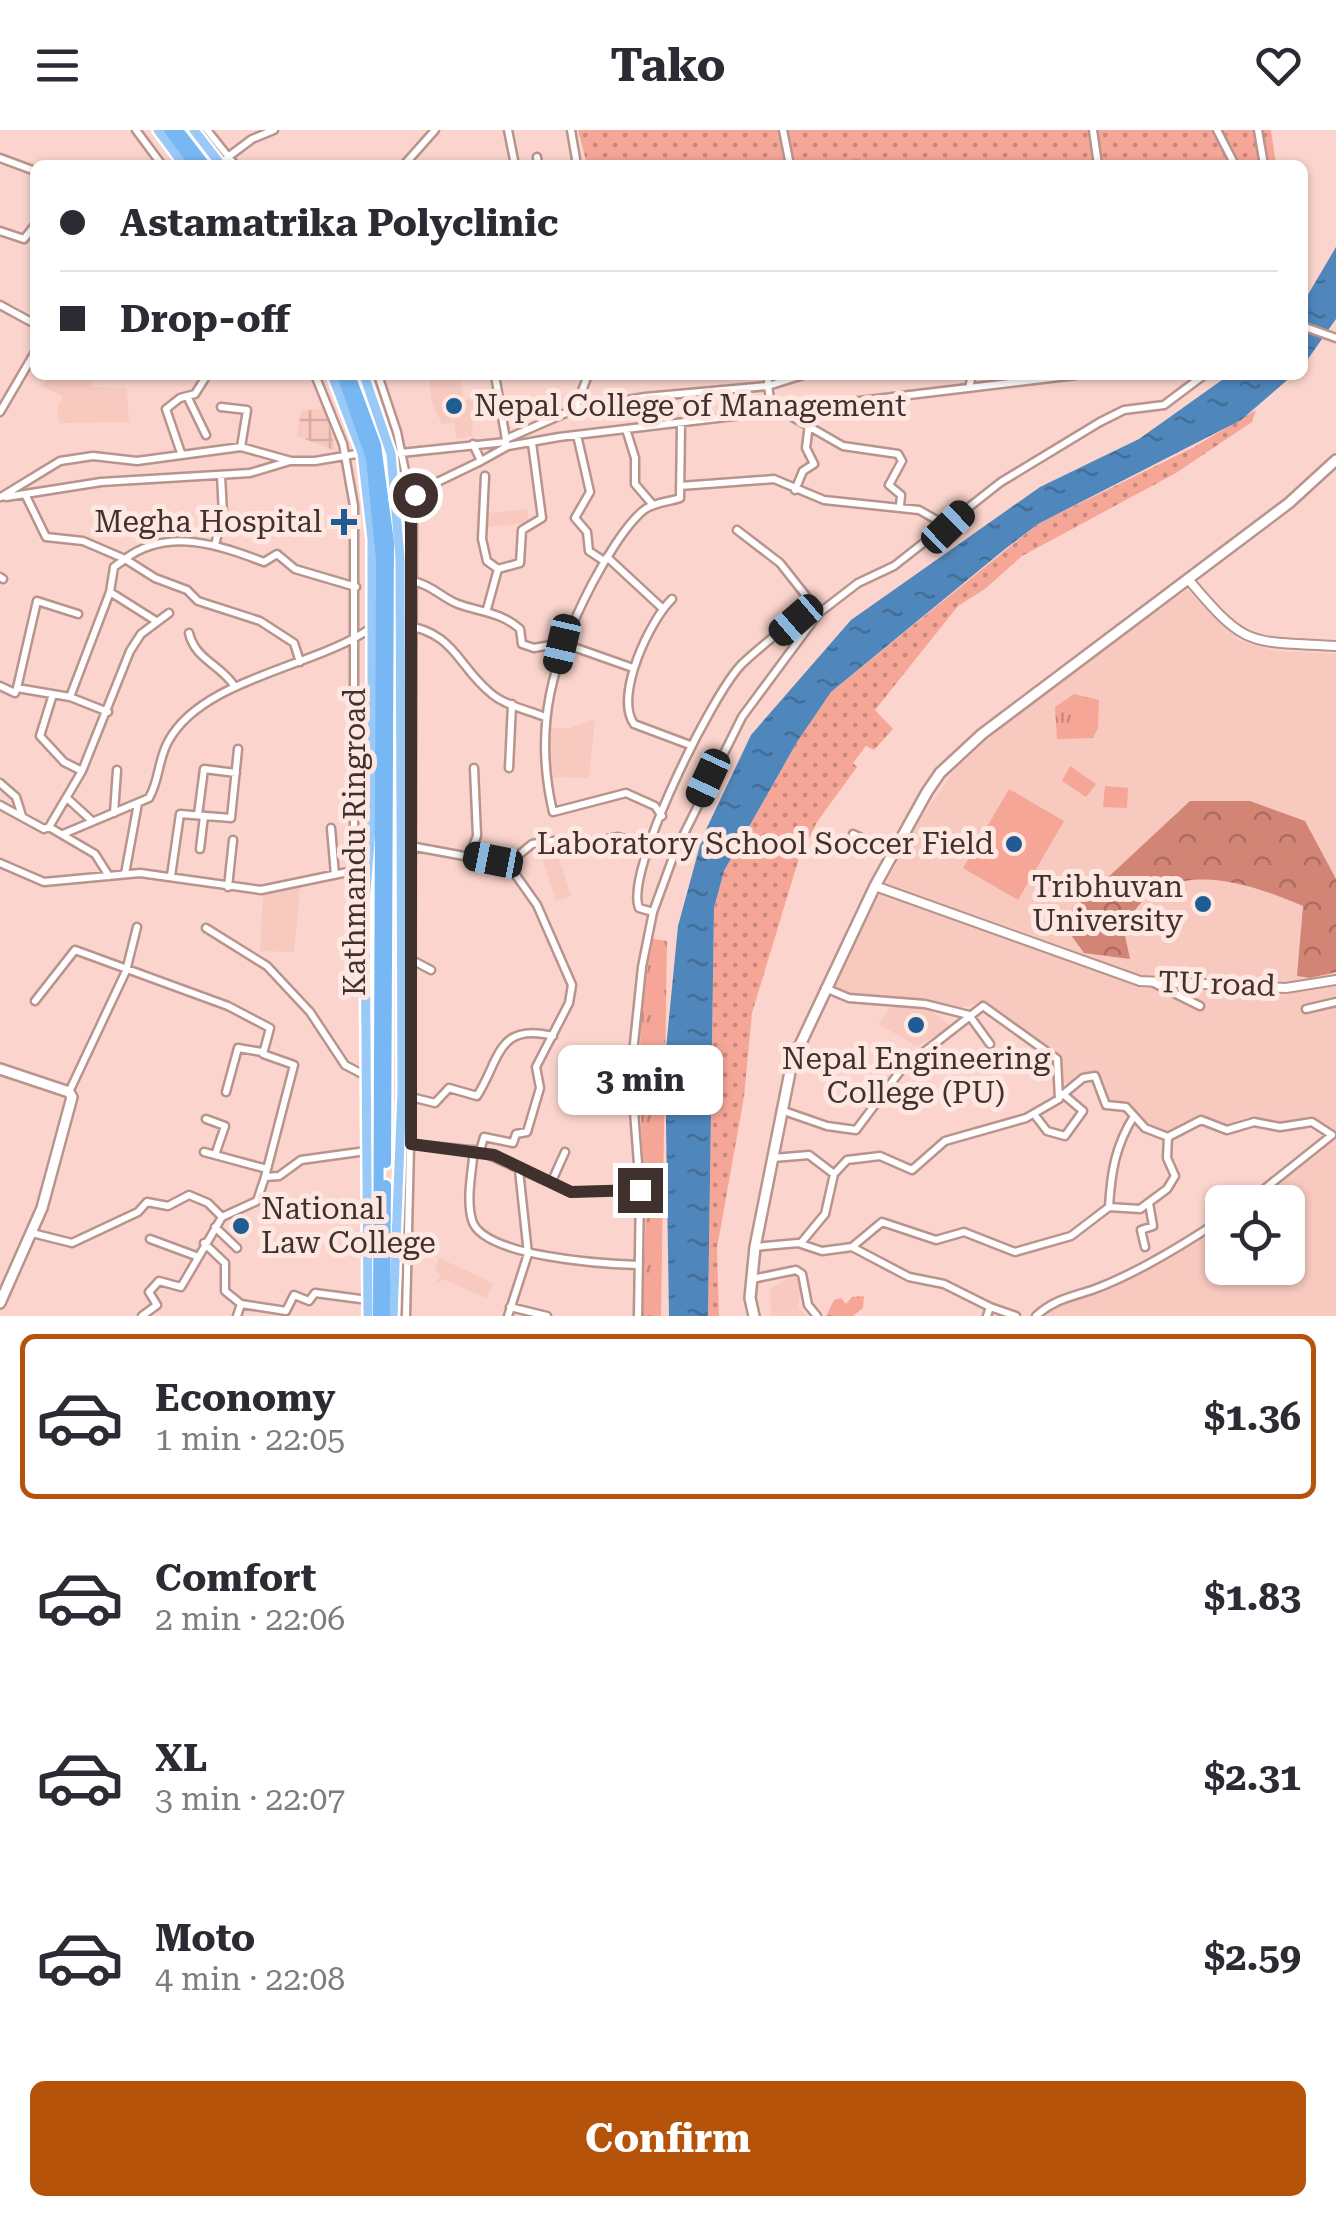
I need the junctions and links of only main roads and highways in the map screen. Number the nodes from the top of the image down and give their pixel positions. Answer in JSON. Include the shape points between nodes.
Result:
{"nodes":[{"id":1,"x":158,"y":130,"type":"edge"},
{"id":2,"x":169,"y":130,"type":"edge"},
{"id":3,"x":178,"y":130,"type":"edge"},
{"id":4,"x":194,"y":130,"type":"edge"},
{"id":5,"x":180,"y":160,"type":"edge"},
{"id":6,"x":191,"y":160,"type":"edge"},
{"id":7,"x":200,"y":160,"type":"edge"},
{"id":8,"x":221,"y":160,"type":"edge"},
{"id":9,"x":334,"y":380,"type":"edge"},
{"id":10,"x":344,"y":380,"type":"edge"},
{"id":11,"x":352,"y":380,"type":"edge"},
{"id":12,"x":366,"y":380,"type":"edge"},
{"id":13,"x":1336,"y":460,"type":"edge"},
{"id":14,"x":0,"y":1069,"type":"edge"},
{"id":15,"x":390,"y":1242,"type":"junction"},
{"id":16,"x":373,"y":1263,"type":"junction"},
{"id":17,"x":0,"y":1303,"type":"edge"},
{"id":18,"x":368,"y":1316,"type":"edge"},
{"id":19,"x":381,"y":1316,"type":"edge"},
{"id":20,"x":393,"y":1316,"type":"edge"},
{"id":21,"x":754,"y":1316,"type":"edge"}],
"edges":[{"from":1,"to":5,"type":"main road"},
{"from":2,"to":6,"type":"highway"},
{"from":3,"to":7,"type":"highway"},
{"from":4,"to":8,"type":"main road"},
{"from":9,"to":16,"type":"main road","via":[[362,454],[371,515],[366,1150]]},
{"from":10,"to":16,"type":"highway","name":"Kathmandu Ringroad","via":[[368,446],[380,546]]},
{"from":11,"to":15,"type":"highway","name":"Kathmandu Ringroad","via":[[376,445],[389,542]]},
{"from":12,"to":15,"type":"main road","via":[[397,453],[405,1143]]},
{"from":13,"to":21,"type":"main road","via":[[1289,503],[957,754],[927,792],[792,1062],[755,1247]]},
{"from":14,"to":17,"type":"main road","via":[[72,1097],[47,1194]]},
{"from":15,"to":19,"type":"highway","name":"Kathmandu Ringroad"},
{"from":15,"to":20,"type":"main road"},
{"from":16,"to":18,"type":"main road"},
{"from":16,"to":19,"type":"highway","name":"Kathmandu Ringroad"}]}
